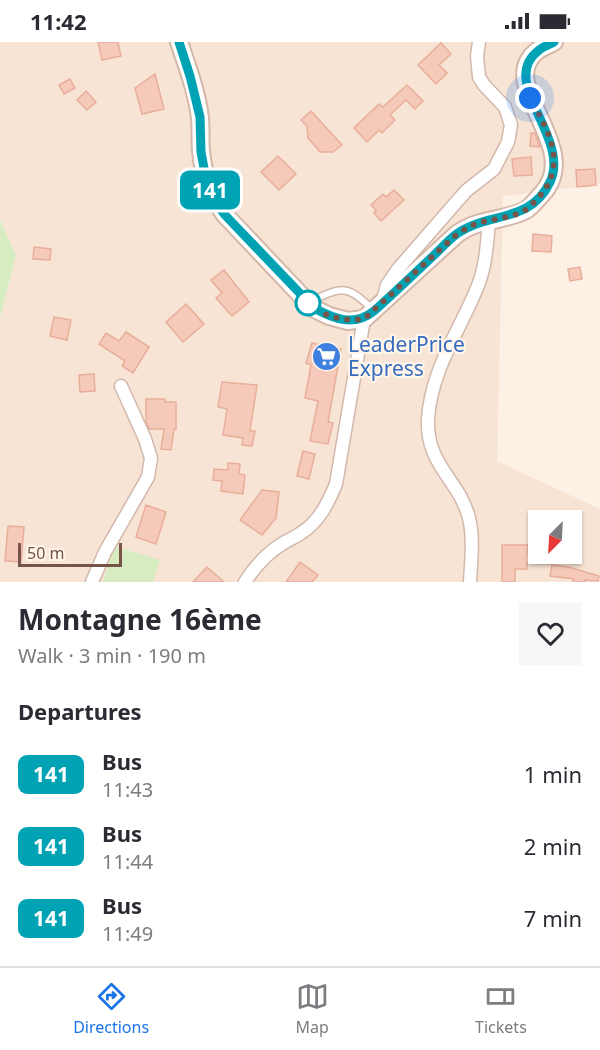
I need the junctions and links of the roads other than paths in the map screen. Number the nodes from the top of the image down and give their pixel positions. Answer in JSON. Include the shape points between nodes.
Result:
{"nodes":[{"id":1,"x":179,"y":42,"type":"edge"},
{"id":2,"x":479,"y":42,"type":"edge"},
{"id":3,"x":554,"y":42,"type":"edge"},
{"id":4,"x":489,"y":221,"type":"junction"},
{"id":5,"x":308,"y":303,"type":"junction"},
{"id":6,"x":373,"y":311,"type":"junction"},
{"id":7,"x":121,"y":386,"type":"dead end"},
{"id":8,"x":92,"y":582,"type":"edge"},
{"id":9,"x":245,"y":582,"type":"edge"},
{"id":10,"x":470,"y":582,"type":"edge"}],
"edges":[{"from":1,"to":5,"type":"main road","via":[[200,117],[201,152],[213,199]]},
{"from":2,"to":6,"type":"street","via":[[479,77],[506,107],[511,125],[508,142],[494,168],[454,203],[398,269]]},
{"from":3,"to":4,"type":"main road","via":[[536,51],[525,73],[525,85],[553,147],[551,181],[527,209]]},
{"from":4,"to":6,"type":"main road","via":[[457,234]]},
{"from":4,"to":10,"type":"street","via":[[478,286],[437,373],[430,394],[428,422],[435,459],[460,493],[469,518]]},
{"from":5,"to":6,"type":"main road","via":[[329,316],[348,321]]},
{"from":5,"to":6,"type":"lane","via":[[346,290],[358,295]]},
{"from":6,"to":9,"type":"street","via":[[336,484],[328,504],[302,533],[261,560]]},
{"from":7,"to":8,"type":"street","via":[[151,458],[148,477]]}]}
